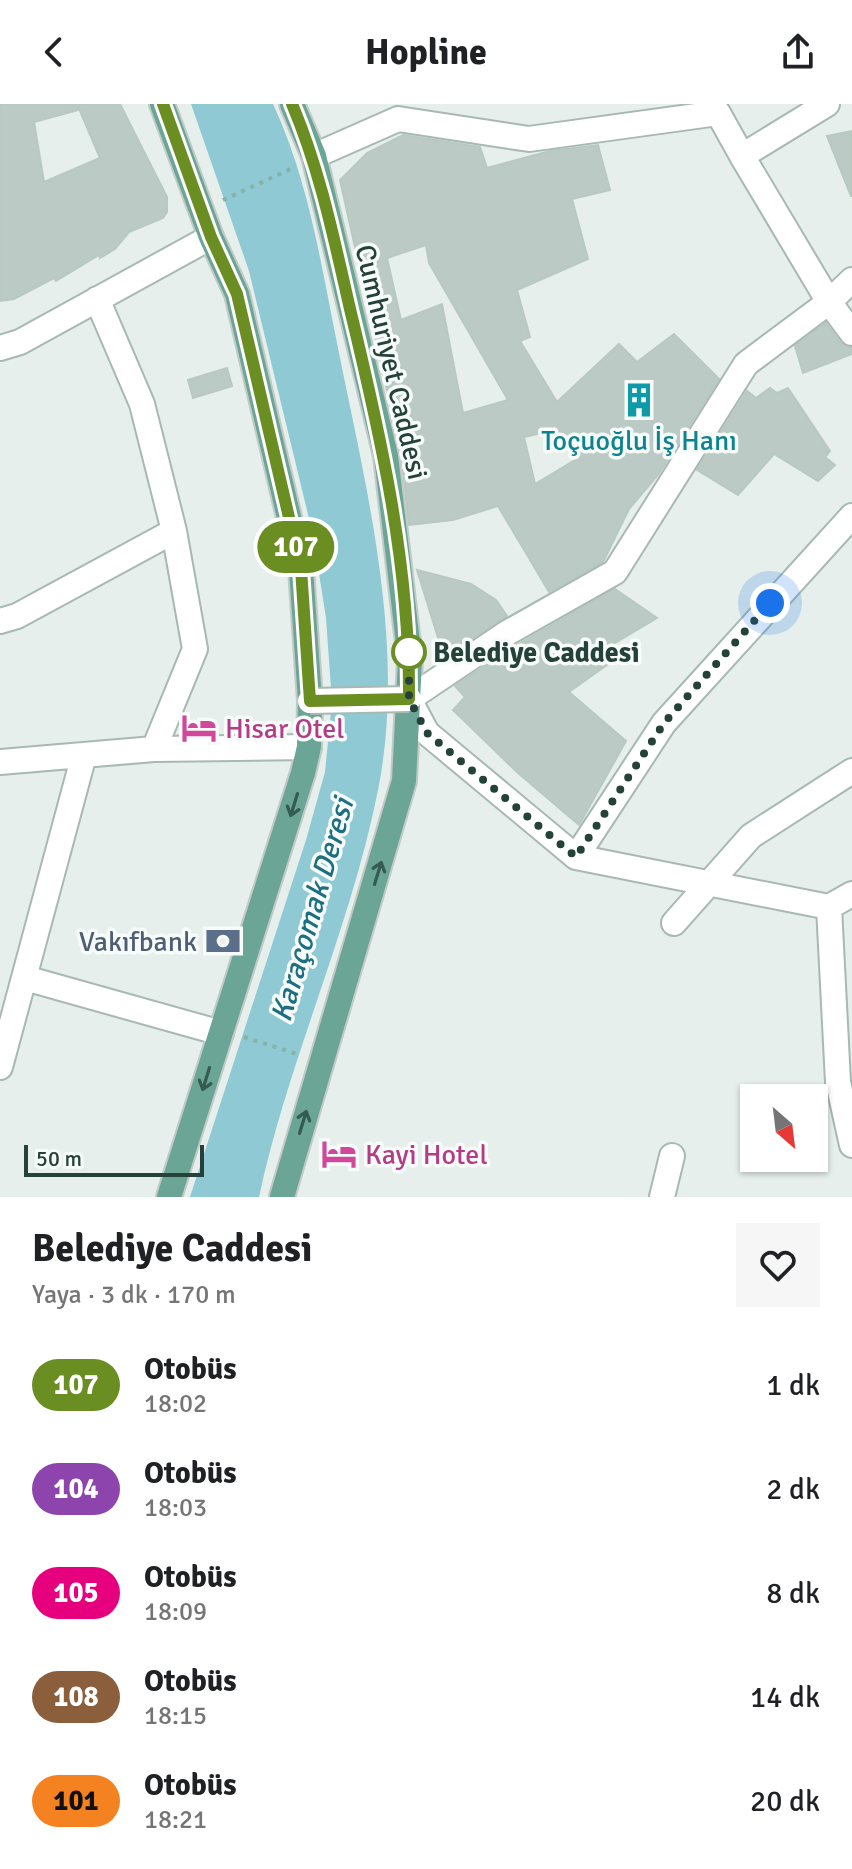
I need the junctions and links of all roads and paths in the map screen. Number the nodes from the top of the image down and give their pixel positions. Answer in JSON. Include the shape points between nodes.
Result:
{"nodes":[{"id":1,"x":162,"y":104,"type":"edge"},
{"id":2,"x":292,"y":104,"type":"edge"},
{"id":3,"x":827,"y":104,"type":"edge"},
{"id":4,"x":742,"y":156,"type":"junction"},
{"id":5,"x":309,"y":159,"type":"junction"},
{"id":6,"x":222,"y":201,"type":"dead end"},
{"id":7,"x":211,"y":237,"type":"junction"},
{"id":8,"x":852,"y":280,"type":"edge"},
{"id":9,"x":97,"y":299,"type":"junction"},
{"id":10,"x":829,"y":302,"type":"junction"},
{"id":11,"x":852,"y":333,"type":"edge"},
{"id":12,"x":0,"y":348,"type":"edge"},
{"id":13,"x":852,"y":516,"type":"edge"},
{"id":14,"x":174,"y":531,"type":"junction"},
{"id":15,"x":0,"y":621,"type":"edge"},
{"id":16,"x":409,"y":699,"type":"junction"},
{"id":17,"x":310,"y":701,"type":"junction"},
{"id":18,"x":309,"y":747,"type":"junction"},
{"id":19,"x":154,"y":749,"type":"junction"},
{"id":20,"x":84,"y":755,"type":"junction"},
{"id":21,"x":0,"y":762,"type":"edge"},
{"id":22,"x":852,"y":771,"type":"edge"},
{"id":23,"x":576,"y":857,"type":"junction"},
{"id":24,"x":710,"y":884,"type":"junction"},
{"id":25,"x":852,"y":894,"type":"edge"},
{"id":26,"x":829,"y":907,"type":"junction"},
{"id":27,"x":674,"y":923,"type":"dead end"},
{"id":28,"x":15,"y":992,"type":"edge"},
{"id":29,"x":229,"y":1034,"type":"junction"},
{"id":30,"x":310,"y":1058,"type":"dead end"},
{"id":31,"x":0,"y":1067,"type":"edge"},
{"id":32,"x":851,"y":1133,"type":"edge"},
{"id":33,"x":672,"y":1156,"type":"dead end"},
{"id":34,"x":169,"y":1197,"type":"edge"},
{"id":35,"x":282,"y":1197,"type":"edge"},
{"id":36,"x":662,"y":1197,"type":"edge"}],
"edges":[{"from":1,"to":7,"type":"main road"},
{"from":2,"to":5,"type":"main road","name":"Cumhuriyet Caddesi"},
{"from":3,"to":4,"type":"street"},
{"from":4,"to":5,"type":"street","via":[[718,113],[529,139],[398,119]]},
{"from":4,"to":10,"type":"street"},
{"from":5,"to":6,"type":"path"},
{"from":5,"to":16,"type":"main road","name":"Cumhuriyet Caddesi","via":[[386,456],[404,602]]},
{"from":7,"to":9,"type":"street"},
{"from":7,"to":17,"type":"main road","via":[[237,294],[301,569]]},
{"from":8,"to":10,"type":"street"},
{"from":9,"to":12,"type":"street"},
{"from":9,"to":14,"type":"street","via":[[142,404]]},
{"from":10,"to":11,"type":"street"},
{"from":10,"to":16,"type":"street","via":[[746,364],[615,572],[507,633]]},
{"from":13,"to":23,"type":"street","via":[[664,723]]},
{"from":14,"to":15,"type":"street"},
{"from":14,"to":19,"type":"street","via":[[195,649]]},
{"from":16,"to":17,"type":"street","bridge":true},
{"from":16,"to":23,"type":"street","via":[[427,733]]},
{"from":35,"to":16,"type":"main road","name":"Cumhuriyet Caddesi","one_way":true,"via":[[404,781]]},
{"from":17,"to":18,"type":"main road"},
{"from":18,"to":19,"type":"street"},
{"from":18,"to":29,"type":"main road","one_way":true},
{"from":19,"to":20,"type":"street"},
{"from":20,"to":21,"type":"street"},
{"from":20,"to":28,"type":"street"},
{"from":22,"to":24,"type":"street","via":[[751,836]]},
{"from":23,"to":24,"type":"street"},
{"from":24,"to":26,"type":"street"},
{"from":24,"to":27,"type":"street"},
{"from":25,"to":26,"type":"street"},
{"from":26,"to":32,"type":"street","via":[[838,1082]]},
{"from":28,"to":29,"type":"street"},
{"from":28,"to":31,"type":"street"},
{"from":29,"to":30,"type":"path"},
{"from":29,"to":34,"type":"main road","one_way":true},
{"from":33,"to":36,"type":"street"}]}
